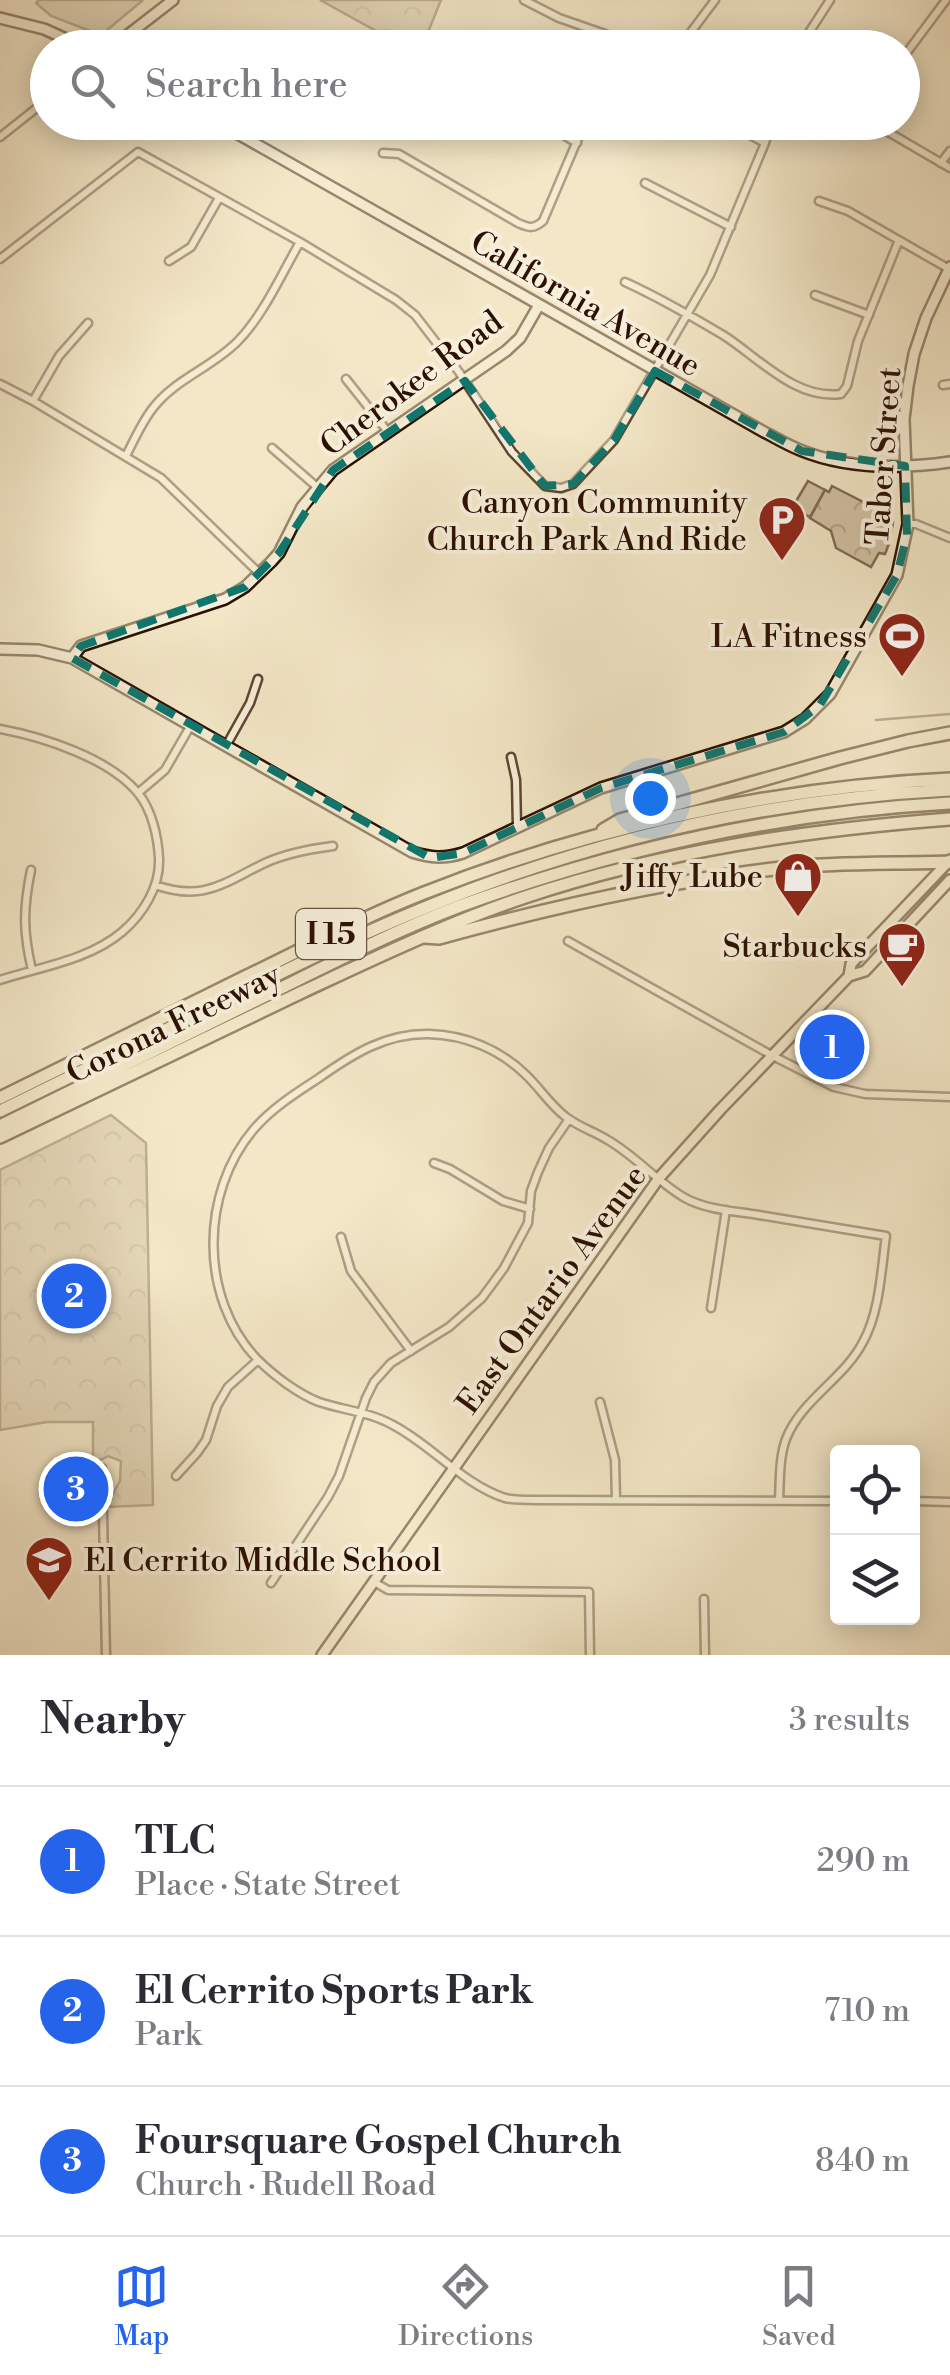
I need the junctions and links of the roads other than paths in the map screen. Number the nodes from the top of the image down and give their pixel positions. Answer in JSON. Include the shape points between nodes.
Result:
{"nodes":[{"id":1,"x":172,"y":0,"type":"edge"},
{"id":2,"x":524,"y":0,"type":"edge"},
{"id":3,"x":715,"y":0,"type":"edge"},
{"id":4,"x":830,"y":0,"type":"edge"},
{"id":5,"x":946,"y":0,"type":"edge"},
{"id":6,"x":0,"y":18,"type":"edge"},
{"id":7,"x":43,"y":30,"type":"edge"},
{"id":8,"x":134,"y":30,"type":"edge"},
{"id":9,"x":586,"y":30,"type":"edge"},
{"id":10,"x":693,"y":30,"type":"edge"},
{"id":11,"x":811,"y":30,"type":"edge"},
{"id":12,"x":920,"y":35,"type":"edge"},
{"id":13,"x":30,"y":113,"type":"edge"},
{"id":14,"x":0,"y":137,"type":"edge"},
{"id":15,"x":249,"y":140,"type":"edge"},
{"id":16,"x":572,"y":140,"type":"edge"},
{"id":17,"x":578,"y":140,"type":"edge"},
{"id":18,"x":758,"y":140,"type":"edge"},
{"id":19,"x":766,"y":140,"type":"edge"},
{"id":20,"x":902,"y":140,"type":"edge"},
{"id":21,"x":577,"y":143,"type":"junction"},
{"id":22,"x":765,"y":144,"type":"junction"},
{"id":23,"x":950,"y":151,"type":"edge"},
{"id":24,"x":384,"y":153,"type":"dead end"},
{"id":25,"x":941,"y":163,"type":"junction"},
{"id":26,"x":950,"y":168,"type":"edge"},
{"id":27,"x":645,"y":183,"type":"dead end"},
{"id":28,"x":219,"y":198,"type":"junction"},
{"id":29,"x":818,"y":201,"type":"dead end"},
{"id":30,"x":731,"y":227,"type":"junction"},
{"id":31,"x":900,"y":240,"type":"junction"},
{"id":32,"x":300,"y":242,"type":"junction"},
{"id":33,"x":0,"y":260,"type":"edge"},
{"id":34,"x":169,"y":261,"type":"dead end"},
{"id":35,"x":950,"y":269,"type":"edge"},
{"id":36,"x":625,"y":282,"type":"dead end"},
{"id":37,"x":815,"y":294,"type":"dead end"},
{"id":38,"x":539,"y":305,"type":"junction"},
{"id":39,"x":688,"y":315,"type":"junction"},
{"id":40,"x":869,"y":315,"type":"junction"},
{"id":41,"x":88,"y":323,"type":"dead end"},
{"id":42,"x":655,"y":371,"type":"junction"},
{"id":43,"x":346,"y":379,"type":"dead end"},
{"id":44,"x":465,"y":380,"type":"junction"},
{"id":45,"x":0,"y":384,"type":"edge"},
{"id":46,"x":33,"y":401,"type":"junction"},
{"id":47,"x":388,"y":432,"type":"junction"},
{"id":48,"x":272,"y":448,"type":"dead end"},
{"id":49,"x":126,"y":456,"type":"junction"},
{"id":50,"x":950,"y":462,"type":"edge"},
{"id":51,"x":905,"y":466,"type":"junction"},
{"id":52,"x":318,"y":487,"type":"junction"},
{"id":53,"x":908,"y":524,"type":"junction"},
{"id":54,"x":950,"y":538,"type":"edge"},
{"id":55,"x":260,"y":574,"type":"junction"},
{"id":56,"x":0,"y":649,"type":"edge"},
{"id":57,"x":72,"y":658,"type":"junction"},
{"id":58,"x":258,"y":678,"type":"dead end"},
{"id":59,"x":190,"y":725,"type":"junction"},
{"id":60,"x":0,"y":729,"type":"edge"},
{"id":61,"x":950,"y":733,"type":"edge"},
{"id":62,"x":226,"y":746,"type":"junction"},
{"id":63,"x":511,"y":757,"type":"dead end"},
{"id":64,"x":950,"y":779,"type":"edge"},
{"id":65,"x":950,"y":790,"type":"edge"},
{"id":66,"x":138,"y":793,"type":"junction"},
{"id":67,"x":950,"y":803,"type":"edge"},
{"id":68,"x":950,"y":818,"type":"edge"},
{"id":69,"x":517,"y":827,"type":"junction"},
{"id":70,"x":590,"y":838,"type":"junction"},
{"id":71,"x":333,"y":846,"type":"dead end"},
{"id":72,"x":950,"y":861,"type":"edge"},
{"id":73,"x":32,"y":870,"type":"dead end"},
{"id":74,"x":950,"y":880,"type":"edge"},
{"id":75,"x":155,"y":885,"type":"junction"},
{"id":76,"x":900,"y":915,"type":"junction"},
{"id":77,"x":420,"y":937,"type":"junction"},
{"id":78,"x":568,"y":940,"type":"dead end"},
{"id":79,"x":888,"y":948,"type":"junction"},
{"id":80,"x":32,"y":970,"type":"junction"},
{"id":81,"x":849,"y":976,"type":"junction"},
{"id":82,"x":0,"y":980,"type":"edge"},
{"id":83,"x":773,"y":1056,"type":"junction"},
{"id":84,"x":96,"y":1090,"type":"junction"},
{"id":85,"x":0,"y":1095,"type":"edge"},
{"id":86,"x":950,"y":1096,"type":"edge"},
{"id":87,"x":0,"y":1110,"type":"edge"},
{"id":88,"x":569,"y":1120,"type":"junction"},
{"id":89,"x":0,"y":1126,"type":"edge"},
{"id":90,"x":0,"y":1137,"type":"edge"},
{"id":91,"x":0,"y":1146,"type":"edge"},
{"id":92,"x":434,"y":1162,"type":"dead end"},
{"id":93,"x":659,"y":1178,"type":"junction"},
{"id":94,"x":530,"y":1209,"type":"junction"},
{"id":95,"x":726,"y":1210,"type":"junction"},
{"id":96,"x":341,"y":1237,"type":"dead end"},
{"id":97,"x":711,"y":1308,"type":"dead end"},
{"id":98,"x":412,"y":1350,"type":"junction"},
{"id":99,"x":258,"y":1360,"type":"junction"},
{"id":100,"x":600,"y":1402,"type":"dead end"},
{"id":101,"x":362,"y":1413,"type":"junction"},
{"id":102,"x":454,"y":1467,"type":"junction"},
{"id":103,"x":102,"y":1468,"type":"dead end"},
{"id":104,"x":176,"y":1476,"type":"dead end"},
{"id":105,"x":616,"y":1500,"type":"junction"},
{"id":106,"x":779,"y":1501,"type":"junction"},
{"id":107,"x":830,"y":1501,"type":"edge"},
{"id":108,"x":920,"y":1501,"type":"edge"},
{"id":109,"x":950,"y":1502,"type":"edge"},
{"id":110,"x":373,"y":1581,"type":"junction"},
{"id":111,"x":271,"y":1583,"type":"dead end"},
{"id":112,"x":704,"y":1599,"type":"dead end"},
{"id":113,"x":106,"y":1655,"type":"edge"},
{"id":114,"x":322,"y":1655,"type":"edge"},
{"id":115,"x":590,"y":1655,"type":"edge"},
{"id":116,"x":705,"y":1655,"type":"edge"}],
"edges":[{"from":1,"to":8,"type":"street"},
{"from":2,"to":9,"type":"street"},
{"from":3,"to":10,"type":"street"},
{"from":4,"to":11,"type":"street"},
{"from":5,"to":12,"type":"street"},
{"from":6,"to":7,"type":"street"},
{"from":13,"to":14,"type":"street"},
{"from":15,"to":38,"type":"street","name":"California Avenue"},
{"from":16,"to":21,"type":"street"},
{"from":17,"to":21,"type":"street"},
{"from":18,"to":22,"type":"street"},
{"from":19,"to":22,"type":"street"},
{"from":20,"to":25,"type":"street"},
{"from":21,"to":24,"type":"street","via":[[544,221],[528,228],[398,154]]},
{"from":22,"to":30,"type":"street"},
{"from":23,"to":25,"type":"street"},
{"from":25,"to":26,"type":"street"},
{"from":27,"to":30,"type":"street"},
{"from":28,"to":32,"type":"street"},
{"from":28,"to":33,"type":"street","via":[[138,152]]},
{"from":28,"to":34,"type":"street","via":[[190,247]]},
{"from":29,"to":31,"type":"street"},
{"from":30,"to":39,"type":"street"},
{"from":31,"to":35,"type":"street"},
{"from":31,"to":40,"type":"street"},
{"from":32,"to":44,"type":"street","via":[[415,314]]},
{"from":32,"to":49,"type":"street","via":[[240,339],[153,407]]},
{"from":35,"to":51,"type":"street","name":"Taber Street","via":[[914,354]]},
{"from":36,"to":39,"type":"street"},
{"from":37,"to":40,"type":"street"},
{"from":38,"to":42,"type":"street","name":"California Avenue"},
{"from":38,"to":44,"type":"street","name":"Cherokee Road","via":[[520,338]]},
{"from":39,"to":40,"type":"street","via":[[786,379],[830,396],[847,386]]},
{"from":39,"to":42,"type":"street"},
{"from":41,"to":46,"type":"street"},
{"from":42,"to":44,"type":"street","via":[[614,440],[561,488],[544,486],[512,452]]},
{"from":42,"to":51,"type":"street","name":"California Avenue","via":[[802,451],[869,466]]},
{"from":43,"to":47,"type":"street"},
{"from":44,"to":47,"type":"street","name":"Cherokee Road"},
{"from":45,"to":46,"type":"street"},
{"from":46,"to":49,"type":"street"},
{"from":47,"to":52,"type":"street","name":"Cherokee Road"},
{"from":48,"to":52,"type":"street"},
{"from":49,"to":55,"type":"street","via":[[161,478]]},
{"from":50,"to":51,"type":"street","name":"California Avenue"},
{"from":51,"to":53,"type":"street","name":"Taber Street"},
{"from":52,"to":55,"type":"street","name":"Cherokee Road"},
{"from":53,"to":54,"type":"street"},
{"from":53,"to":69,"type":"street","name":"Taber Street","via":[[892,586],[836,685],[804,720],[784,732],[601,788]]},
{"from":55,"to":57,"type":"street","name":"Cherokee Road","via":[[225,599],[81,646]]},
{"from":56,"to":57,"type":"street"},
{"from":57,"to":59,"type":"street"},
{"from":58,"to":62,"type":"street"},
{"from":59,"to":62,"type":"street"},
{"from":59,"to":66,"type":"street","via":[[165,770]]},
{"from":60,"to":66,"type":"street","via":[[56,742]]},
{"from":61,"to":70,"type":"highway","via":[[620,820]]},
{"from":62,"to":69,"type":"street","name":"Taber Street","via":[[430,858],[463,853]]},
{"from":63,"to":69,"type":"street"},
{"from":64,"to":70,"type":"highway","name":"Corona Freeway","number":"I 15","via":[[768,798]]},
{"from":65,"to":87,"type":"highway","via":[[833,801],[688,826],[490,883],[316,956]]},
{"from":66,"to":75,"type":"street","via":[[154,826]]},
{"from":67,"to":89,"type":"highway","via":[[738,829],[536,880],[374,944]]},
{"from":68,"to":77,"type":"highway","name":"Corona Freeway","number":"I 15","via":[[702,850],[542,892]]},
{"from":70,"to":85,"type":"highway","name":"Corona Freeway","number":"I 15","via":[[481,872],[342,928]]},
{"from":71,"to":75,"type":"street","via":[[294,852],[208,890]]},
{"from":72,"to":76,"type":"main road","name":"East Ontario Avenue"},
{"from":72,"to":77,"type":"highway","via":[[738,874]]},
{"from":73,"to":80,"type":"street","via":[[24,937]]},
{"from":74,"to":79,"type":"main road","name":"East Ontario Avenue"},
{"from":75,"to":80,"type":"street","via":[[120,934]]},
{"from":76,"to":79,"type":"main road","via":[[885,938]]},
{"from":76,"to":81,"type":"main road","name":"East Ontario Avenue","via":[[851,964]]},
{"from":77,"to":84,"type":"highway","name":"Corona Freeway","number":"I 15"},
{"from":78,"to":83,"type":"street"},
{"from":79,"to":81,"type":"main road","name":"East Ontario Avenue"},
{"from":80,"to":82,"type":"street"},
{"from":81,"to":83,"type":"main road","name":"East Ontario Avenue"},
{"from":83,"to":86,"type":"street","via":[[834,1087],[864,1094]]},
{"from":83,"to":93,"type":"main road","name":"East Ontario Avenue"},
{"from":84,"to":90,"type":"highway","name":"Corona Freeway","number":"I 15"},
{"from":84,"to":91,"type":"highway"},
{"from":88,"to":93,"type":"street"},
{"from":88,"to":94,"type":"street","via":[[538,1172]]},
{"from":88,"to":99,"type":"street","via":[[505,1057],[431,1034],[404,1035],[355,1053],[280,1104],[232,1161],[214,1223],[216,1277],[234,1326]]},
{"from":92,"to":94,"type":"street"},
{"from":93,"to":95,"type":"street","via":[[688,1200]]},
{"from":93,"to":102,"type":"main road","name":"East Ontario Avenue"},
{"from":94,"to":98,"type":"street","via":[[521,1238],[482,1298]]},
{"from":95,"to":97,"type":"street"},
{"from":95,"to":106,"type":"street","via":[[886,1236],[868,1331],[786,1438]]},
{"from":96,"to":98,"type":"street","via":[[351,1271]]},
{"from":98,"to":101,"type":"street","via":[[374,1382]]},
{"from":99,"to":101,"type":"street","via":[[316,1401]]},
{"from":99,"to":104,"type":"street","via":[[228,1387],[206,1440]]},
{"from":100,"to":105,"type":"street","via":[[615,1460]]},
{"from":101,"to":102,"type":"street","via":[[392,1424]]},
{"from":101,"to":111,"type":"street","via":[[328,1497]]},
{"from":102,"to":105,"type":"street","via":[[508,1499]]},
{"from":102,"to":110,"type":"main road","name":"East Ontario Avenue"},
{"from":103,"to":113,"type":"street"},
{"from":105,"to":106,"type":"street"},
{"from":106,"to":107,"type":"street"},
{"from":108,"to":109,"type":"street"},
{"from":110,"to":114,"type":"main road","name":"East Ontario Avenue"},
{"from":110,"to":115,"type":"street","via":[[388,1590],[589,1592]]},
{"from":112,"to":116,"type":"street"}]}
